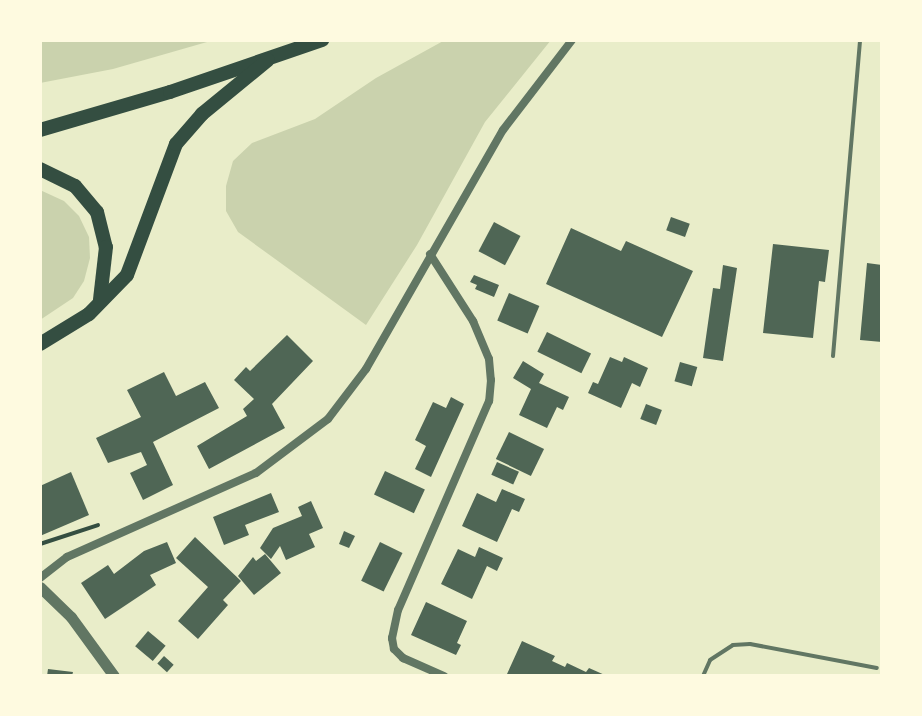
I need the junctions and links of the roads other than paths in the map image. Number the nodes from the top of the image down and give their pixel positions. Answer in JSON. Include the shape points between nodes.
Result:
{"nodes":[{"id":1,"x":322,"y":40,"type":"edge"},
{"id":2,"x":572,"y":40,"type":"edge"},
{"id":3,"x":860,"y":40,"type":"edge"},
{"id":4,"x":268,"y":60,"type":"junction"},
{"id":5,"x":40,"y":130,"type":"edge"},
{"id":6,"x":40,"y":169,"type":"edge"},
{"id":7,"x":430,"y":254,"type":"junction"},
{"id":8,"x":100,"y":300,"type":"junction"},
{"id":9,"x":40,"y":344,"type":"edge"},
{"id":10,"x":833,"y":356,"type":"dead end"},
{"id":11,"x":40,"y":578,"type":"edge"},
{"id":12,"x":40,"y":587,"type":"edge"},
{"id":13,"x":877,"y":668,"type":"dead end"},
{"id":14,"x":114,"y":676,"type":"edge"},
{"id":15,"x":444,"y":676,"type":"edge"},
{"id":16,"x":703,"y":676,"type":"edge"}],
"edges":[{"from":1,"to":4,"type":"highway"},
{"from":2,"to":7,"type":"street","via":[[503,130]]},
{"from":3,"to":10,"type":"lane"},
{"from":4,"to":5,"type":"highway"},
{"from":4,"to":8,"type":"highway","via":[[187,128],[166,167],[127,275]]},
{"from":6,"to":8,"type":"highway","via":[[75,186],[97,212],[106,247]]},
{"from":7,"to":11,"type":"street","via":[[366,369],[328,419],[256,473],[67,557]]},
{"from":7,"to":15,"type":"street","via":[[473,321],[489,359],[491,380],[489,401],[398,610],[392,638],[403,658]]},
{"from":8,"to":9,"type":"highway","via":[[89,314]]},
{"from":12,"to":14,"type":"street","via":[[71,617]]},
{"from":13,"to":16,"type":"lane","via":[[733,645],[710,660]]}]}
